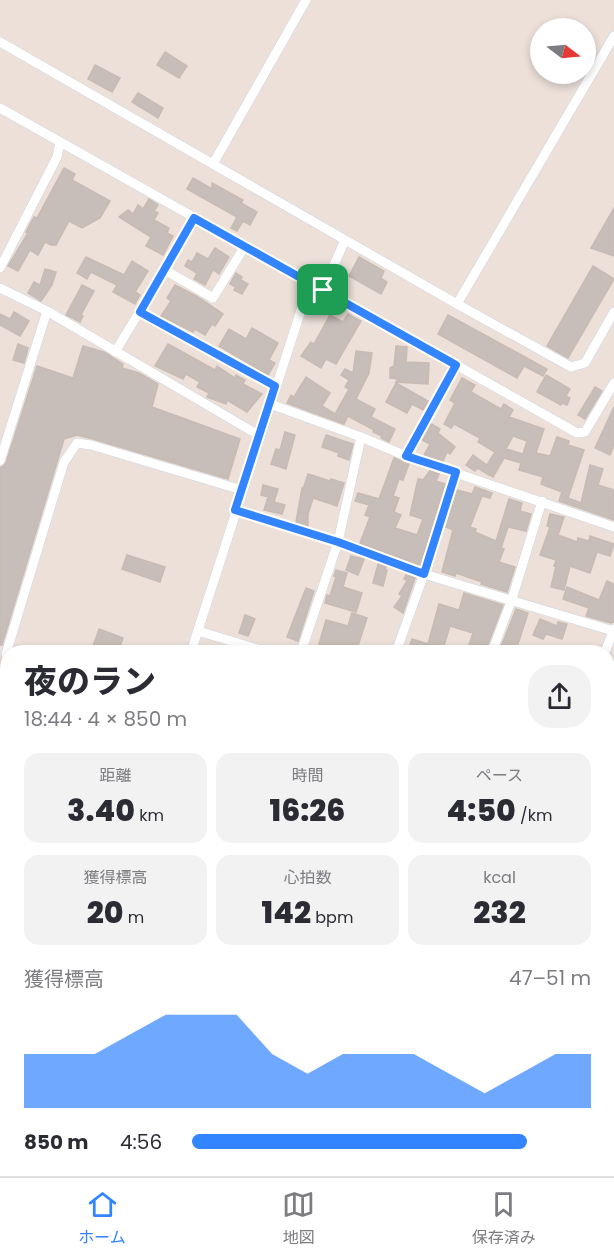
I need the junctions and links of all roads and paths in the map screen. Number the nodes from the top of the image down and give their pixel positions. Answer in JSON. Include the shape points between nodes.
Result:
{"nodes":[{"id":1,"x":306,"y":0,"type":"edge"},
{"id":2,"x":614,"y":36,"type":"edge"},
{"id":3,"x":0,"y":42,"type":"edge"},
{"id":4,"x":0,"y":108,"type":"edge"},
{"id":5,"x":60,"y":142,"type":"junction"},
{"id":6,"x":213,"y":164,"type":"junction"},
{"id":7,"x":194,"y":218,"type":"junction"},
{"id":8,"x":345,"y":240,"type":"junction"},
{"id":9,"x":245,"y":246,"type":"junction"},
{"id":10,"x":0,"y":268,"type":"edge"},
{"id":11,"x":165,"y":270,"type":"junction"},
{"id":12,"x":310,"y":282,"type":"junction"},
{"id":13,"x":0,"y":288,"type":"edge"},
{"id":14,"x":323,"y":290,"type":"junction"},
{"id":15,"x":457,"y":304,"type":"junction"},
{"id":16,"x":47,"y":311,"type":"junction"},
{"id":17,"x":140,"y":312,"type":"junction"},
{"id":18,"x":614,"y":312,"type":"edge"},
{"id":19,"x":115,"y":352,"type":"junction"},
{"id":20,"x":456,"y":365,"type":"junction"},
{"id":21,"x":614,"y":383,"type":"edge"},
{"id":22,"x":275,"y":386,"type":"junction"},
{"id":23,"x":270,"y":404,"type":"junction"},
{"id":24,"x":260,"y":436,"type":"junction"},
{"id":25,"x":361,"y":436,"type":"junction"},
{"id":26,"x":406,"y":456,"type":"junction"},
{"id":27,"x":0,"y":461,"type":"edge"},
{"id":28,"x":456,"y":472,"type":"junction"},
{"id":29,"x":242,"y":490,"type":"junction"},
{"id":30,"x":542,"y":501,"type":"junction"},
{"id":31,"x":235,"y":510,"type":"junction"},
{"id":32,"x":614,"y":527,"type":"edge"},
{"id":33,"x":338,"y":542,"type":"junction"},
{"id":34,"x":424,"y":574,"type":"junction"},
{"id":35,"x":512,"y":599,"type":"junction"},
{"id":36,"x":614,"y":630,"type":"edge"},
{"id":37,"x":198,"y":632,"type":"junction"},
{"id":38,"x":9,"y":645,"type":"edge"},
{"id":39,"x":193,"y":645,"type":"edge"},
{"id":40,"x":243,"y":645,"type":"edge"},
{"id":41,"x":303,"y":645,"type":"edge"},
{"id":42,"x":399,"y":645,"type":"edge"},
{"id":43,"x":495,"y":645,"type":"edge"},
{"id":44,"x":608,"y":645,"type":"edge"}],
"edges":[{"from":1,"to":6,"type":"street"},
{"from":2,"to":15,"type":"street"},
{"from":3,"to":6,"type":"street"},
{"from":4,"to":5,"type":"street"},
{"from":5,"to":7,"type":"street"},
{"from":5,"to":10,"type":"street","via":[[57,157]]},
{"from":6,"to":8,"type":"street"},
{"from":7,"to":9,"type":"street"},
{"from":7,"to":11,"type":"street"},
{"from":8,"to":14,"type":"street"},
{"from":8,"to":15,"type":"street"},
{"from":9,"to":11,"type":"street","via":[[213,298]]},
{"from":9,"to":12,"type":"street"},
{"from":11,"to":17,"type":"street"},
{"from":12,"to":14,"type":"street"},
{"from":12,"to":22,"type":"street"},
{"from":13,"to":16,"type":"street"},
{"from":14,"to":20,"type":"street"},
{"from":15,"to":18,"type":"street","via":[[571,367],[585,363]]},
{"from":16,"to":19,"type":"street"},
{"from":16,"to":27,"type":"street"},
{"from":17,"to":19,"type":"street"},
{"from":17,"to":22,"type":"street"},
{"from":19,"to":24,"type":"street"},
{"from":20,"to":21,"type":"street","via":[[577,433],[585,432]]},
{"from":20,"to":26,"type":"street"},
{"from":22,"to":23,"type":"street"},
{"from":23,"to":24,"type":"street"},
{"from":23,"to":25,"type":"street"},
{"from":24,"to":29,"type":"street"},
{"from":25,"to":26,"type":"street"},
{"from":25,"to":33,"type":"street"},
{"from":26,"to":28,"type":"street"},
{"from":28,"to":30,"type":"street"},
{"from":28,"to":34,"type":"street"},
{"from":29,"to":31,"type":"street"},
{"from":29,"to":38,"type":"street","via":[[76,443],[64,462]]},
{"from":30,"to":32,"type":"street"},
{"from":30,"to":35,"type":"street"},
{"from":31,"to":33,"type":"street"},
{"from":31,"to":37,"type":"street"},
{"from":33,"to":34,"type":"street"},
{"from":33,"to":41,"type":"street"},
{"from":34,"to":35,"type":"street"},
{"from":34,"to":42,"type":"street"},
{"from":35,"to":36,"type":"street"},
{"from":35,"to":43,"type":"street"},
{"from":36,"to":44,"type":"street"},
{"from":37,"to":39,"type":"street"},
{"from":37,"to":40,"type":"street"}]}
